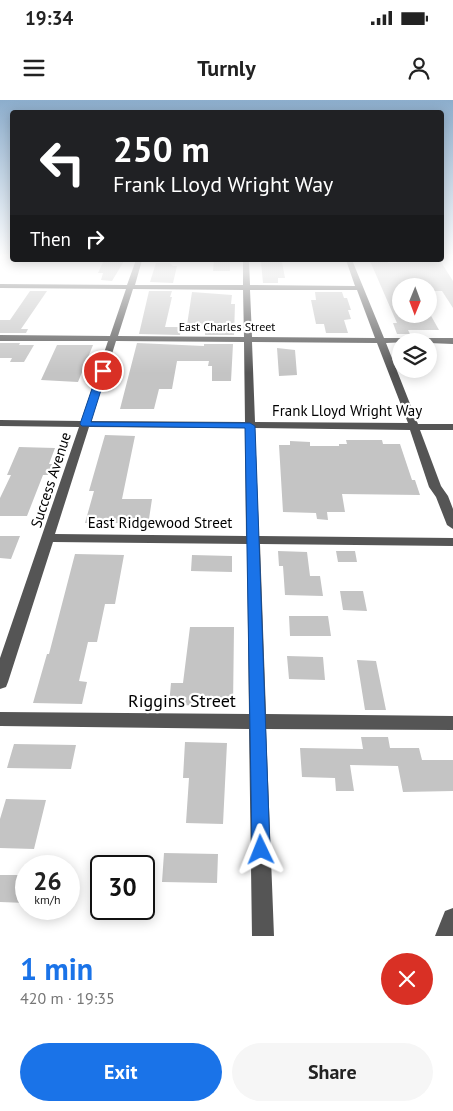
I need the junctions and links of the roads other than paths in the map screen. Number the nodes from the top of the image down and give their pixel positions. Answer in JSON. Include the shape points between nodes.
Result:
{"nodes":[{"id":1,"x":127,"y":295,"type":"edge"},
{"id":2,"x":246,"y":295,"type":"edge"},
{"id":3,"x":363,"y":295,"type":"edge"},
{"id":4,"x":0,"y":338,"type":"edge"},
{"id":5,"x":113,"y":339,"type":"junction"},
{"id":6,"x":248,"y":339,"type":"junction"},
{"id":7,"x":382,"y":340,"type":"junction"},
{"id":8,"x":453,"y":341,"type":"edge"},
{"id":9,"x":0,"y":423,"type":"edge"},
{"id":10,"x":85,"y":424,"type":"junction"},
{"id":11,"x":250,"y":426,"type":"junction"},
{"id":12,"x":414,"y":427,"type":"junction"},
{"id":13,"x":453,"y":427,"type":"edge"},
{"id":14,"x":453,"y":525,"type":"edge"},
{"id":15,"x":47,"y":538,"type":"junction"},
{"id":16,"x":252,"y":540,"type":"junction"},
{"id":17,"x":453,"y":542,"type":"edge"},
{"id":18,"x":0,"y":682,"type":"edge"},
{"id":19,"x":0,"y":719,"type":"edge"},
{"id":20,"x":257,"y":722,"type":"junction"},
{"id":21,"x":453,"y":723,"type":"edge"},
{"id":22,"x":453,"y":919,"type":"edge"},
{"id":23,"x":263,"y":936,"type":"edge"},
{"id":24,"x":446,"y":936,"type":"edge"}],
"edges":[{"from":1,"to":5,"type":"street","name":"Success Avenue"},
{"from":2,"to":6,"type":"street"},
{"from":3,"to":7,"type":"street"},
{"from":4,"to":5,"type":"street","name":"East Charles Street"},
{"from":5,"to":6,"type":"street","name":"East Charles Street"},
{"from":5,"to":10,"type":"street","name":"Success Avenue"},
{"from":6,"to":7,"type":"street","name":"East Charles Street"},
{"from":6,"to":11,"type":"street"},
{"from":7,"to":8,"type":"street","name":"East Charles Street"},
{"from":7,"to":12,"type":"street"},
{"from":9,"to":10,"type":"street","name":"Frank Lloyd Wright Way"},
{"from":10,"to":11,"type":"street","name":"Frank Lloyd Wright Way"},
{"from":10,"to":15,"type":"street","name":"Success Avenue"},
{"from":11,"to":12,"type":"street","name":"Frank Lloyd Wright Way"},
{"from":11,"to":16,"type":"street"},
{"from":12,"to":13,"type":"street","name":"Frank Lloyd Wright Way"},
{"from":12,"to":14,"type":"street","via":[[435,487]]},
{"from":15,"to":16,"type":"street","name":"East Ridgewood Street"},
{"from":15,"to":18,"type":"street","name":"Success Avenue"},
{"from":16,"to":17,"type":"street","name":"East Ridgewood Street"},
{"from":16,"to":20,"type":"street"},
{"from":19,"to":20,"type":"street","name":"Riggins Street"},
{"from":20,"to":21,"type":"street","name":"Riggins Street"},
{"from":20,"to":23,"type":"street"},
{"from":22,"to":24,"type":"street"}]}
